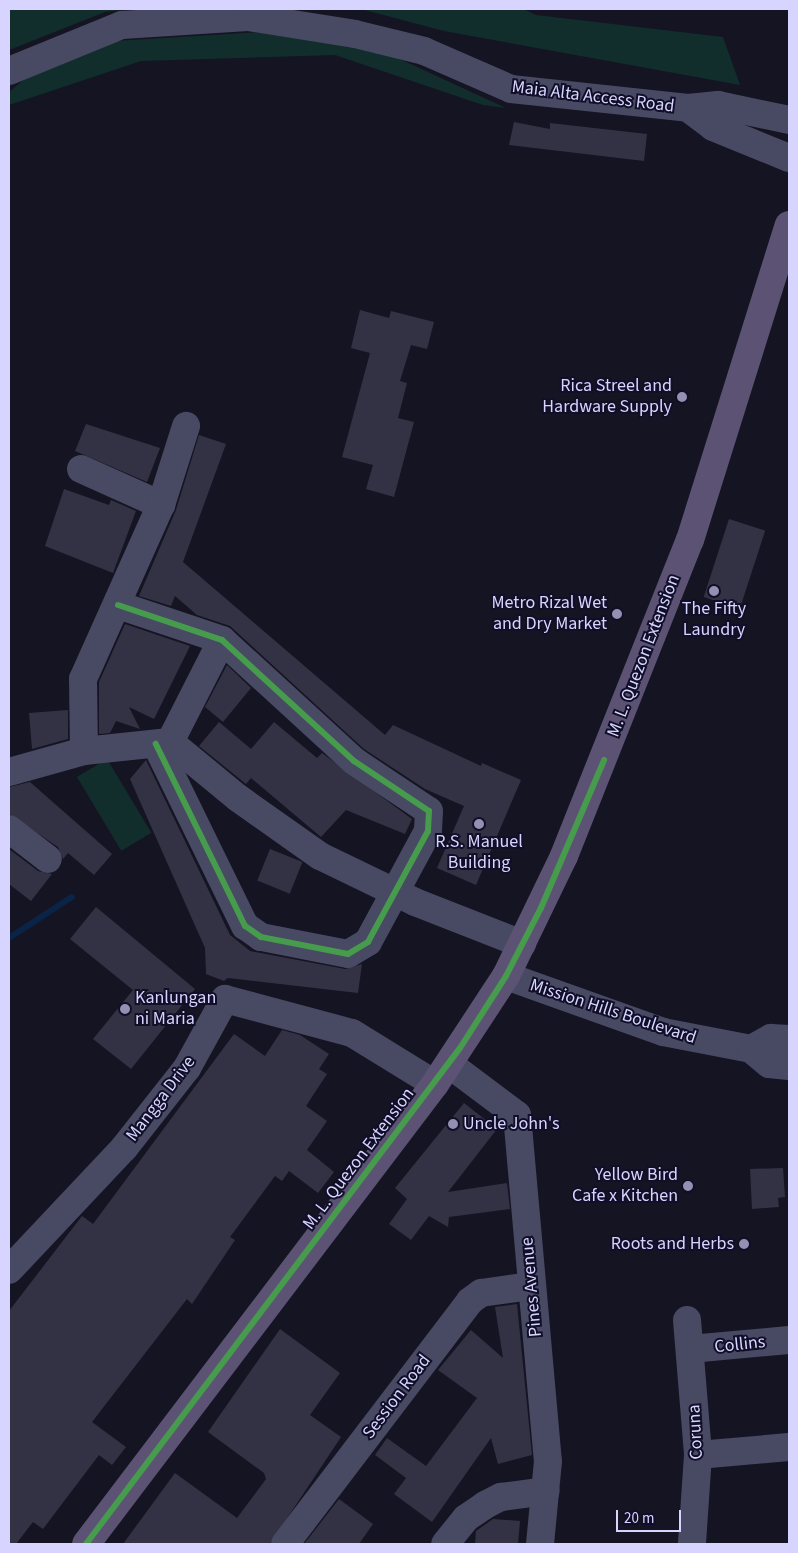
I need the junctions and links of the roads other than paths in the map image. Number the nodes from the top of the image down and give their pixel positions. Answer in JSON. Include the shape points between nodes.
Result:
{"nodes":[{"id":1,"x":9,"y":71,"type":"edge"},
{"id":2,"x":688,"y":108,"type":"junction"},
{"id":3,"x":789,"y":120,"type":"edge"},
{"id":4,"x":789,"y":158,"type":"edge"},
{"id":5,"x":789,"y":225,"type":"edge"},
{"id":6,"x":186,"y":426,"type":"dead end"},
{"id":7,"x":81,"y":469,"type":"dead end"},
{"id":8,"x":161,"y":505,"type":"junction"},
{"id":9,"x":118,"y":605,"type":"junction"},
{"id":10,"x":222,"y":640,"type":"junction"},
{"id":11,"x":163,"y":743,"type":"junction"},
{"id":12,"x":84,"y":751,"type":"junction"},
{"id":13,"x":9,"y":772,"type":"edge"},
{"id":14,"x":9,"y":829,"type":"edge"},
{"id":15,"x":48,"y":859,"type":"dead end"},
{"id":16,"x":396,"y":894,"type":"junction"},
{"id":17,"x":522,"y":944,"type":"junction"},
{"id":18,"x":506,"y":976,"type":"junction"},
{"id":19,"x":789,"y":1039,"type":"edge"},
{"id":20,"x":751,"y":1049,"type":"junction"},
{"id":21,"x":789,"y":1066,"type":"edge"},
{"id":22,"x":442,"y":1074,"type":"junction"},
{"id":23,"x":9,"y":1270,"type":"edge"},
{"id":24,"x":531,"y":1286,"type":"junction"},
{"id":25,"x":687,"y":1320,"type":"dead end"},
{"id":26,"x":789,"y":1340,"type":"edge"},
{"id":27,"x":690,"y":1350,"type":"junction"},
{"id":28,"x":789,"y":1447,"type":"edge"},
{"id":29,"x":698,"y":1455,"type":"junction"},
{"id":30,"x":546,"y":1491,"type":"junction"},
{"id":31,"x":86,"y":1544,"type":"edge"},
{"id":32,"x":286,"y":1544,"type":"edge"},
{"id":33,"x":445,"y":1544,"type":"edge"},
{"id":34,"x":540,"y":1544,"type":"edge"},
{"id":35,"x":692,"y":1544,"type":"edge"}],
"edges":[{"from":1,"to":2,"type":"street","name":"Maia Alta Access Road","via":[[122,25],[248,17],[355,34],[424,51],[511,89]]},
{"from":2,"to":3,"type":"street","name":"Maia Alta Access Road","via":[[718,105]]},
{"from":2,"to":4,"type":"street","name":"Maia Alta Access Road","via":[[713,128]]},
{"from":5,"to":17,"type":"main road","name":"M. L. Quezon Extension","via":[[690,540],[604,760]]},
{"from":6,"to":8,"type":"street"},
{"from":7,"to":8,"type":"street"},
{"from":8,"to":9,"type":"street"},
{"from":9,"to":10,"type":"street"},
{"from":9,"to":12,"type":"street","via":[[83,679]]},
{"from":10,"to":11,"type":"street"},
{"from":10,"to":16,"type":"street","via":[[354,761],[429,811],[428,831]]},
{"from":11,"to":12,"type":"street"},
{"from":11,"to":16,"type":"street","via":[[320,856]]},
{"from":11,"to":16,"type":"street","via":[[234,910],[252,932],[348,954],[368,942]]},
{"from":12,"to":13,"type":"street"},
{"from":14,"to":15,"type":"street"},
{"from":16,"to":17,"type":"street"},
{"from":17,"to":18,"type":"main road","name":"M. L. Quezon Extension"},
{"from":18,"to":20,"type":"street","name":"Mission Hills Boulevard","via":[[663,1032]]},
{"from":18,"to":22,"type":"main road","name":"M. L. Quezon Extension"},
{"from":19,"to":20,"type":"street","via":[[772,1038]]},
{"from":20,"to":21,"type":"street","name":"Mission Hills Boulevard","via":[[769,1064]]},
{"from":22,"to":23,"type":"street","name":"Mangga Drive","via":[[352,1033],[225,999],[187,1068],[124,1148]]},
{"from":22,"to":24,"type":"street","name":"Pines Avenue","via":[[517,1115]]},
{"from":22,"to":31,"type":"main road","name":"M. L. Quezon Extension"},
{"from":24,"to":30,"type":"street","name":"Pines Avenue","via":[[548,1461]]},
{"from":24,"to":32,"type":"street","name":"Session Road","via":[[481,1294],[470,1301]]},
{"from":25,"to":27,"type":"street","name":"Coruna"},
{"from":26,"to":27,"type":"street","name":"Collins"},
{"from":27,"to":29,"type":"street","name":"Coruna"},
{"from":28,"to":29,"type":"street"},
{"from":29,"to":35,"type":"street","name":"Coruna"},
{"from":30,"to":33,"type":"street","via":[[501,1496],[466,1518]]},
{"from":30,"to":34,"type":"street","name":"Pines Avenue"}]}
